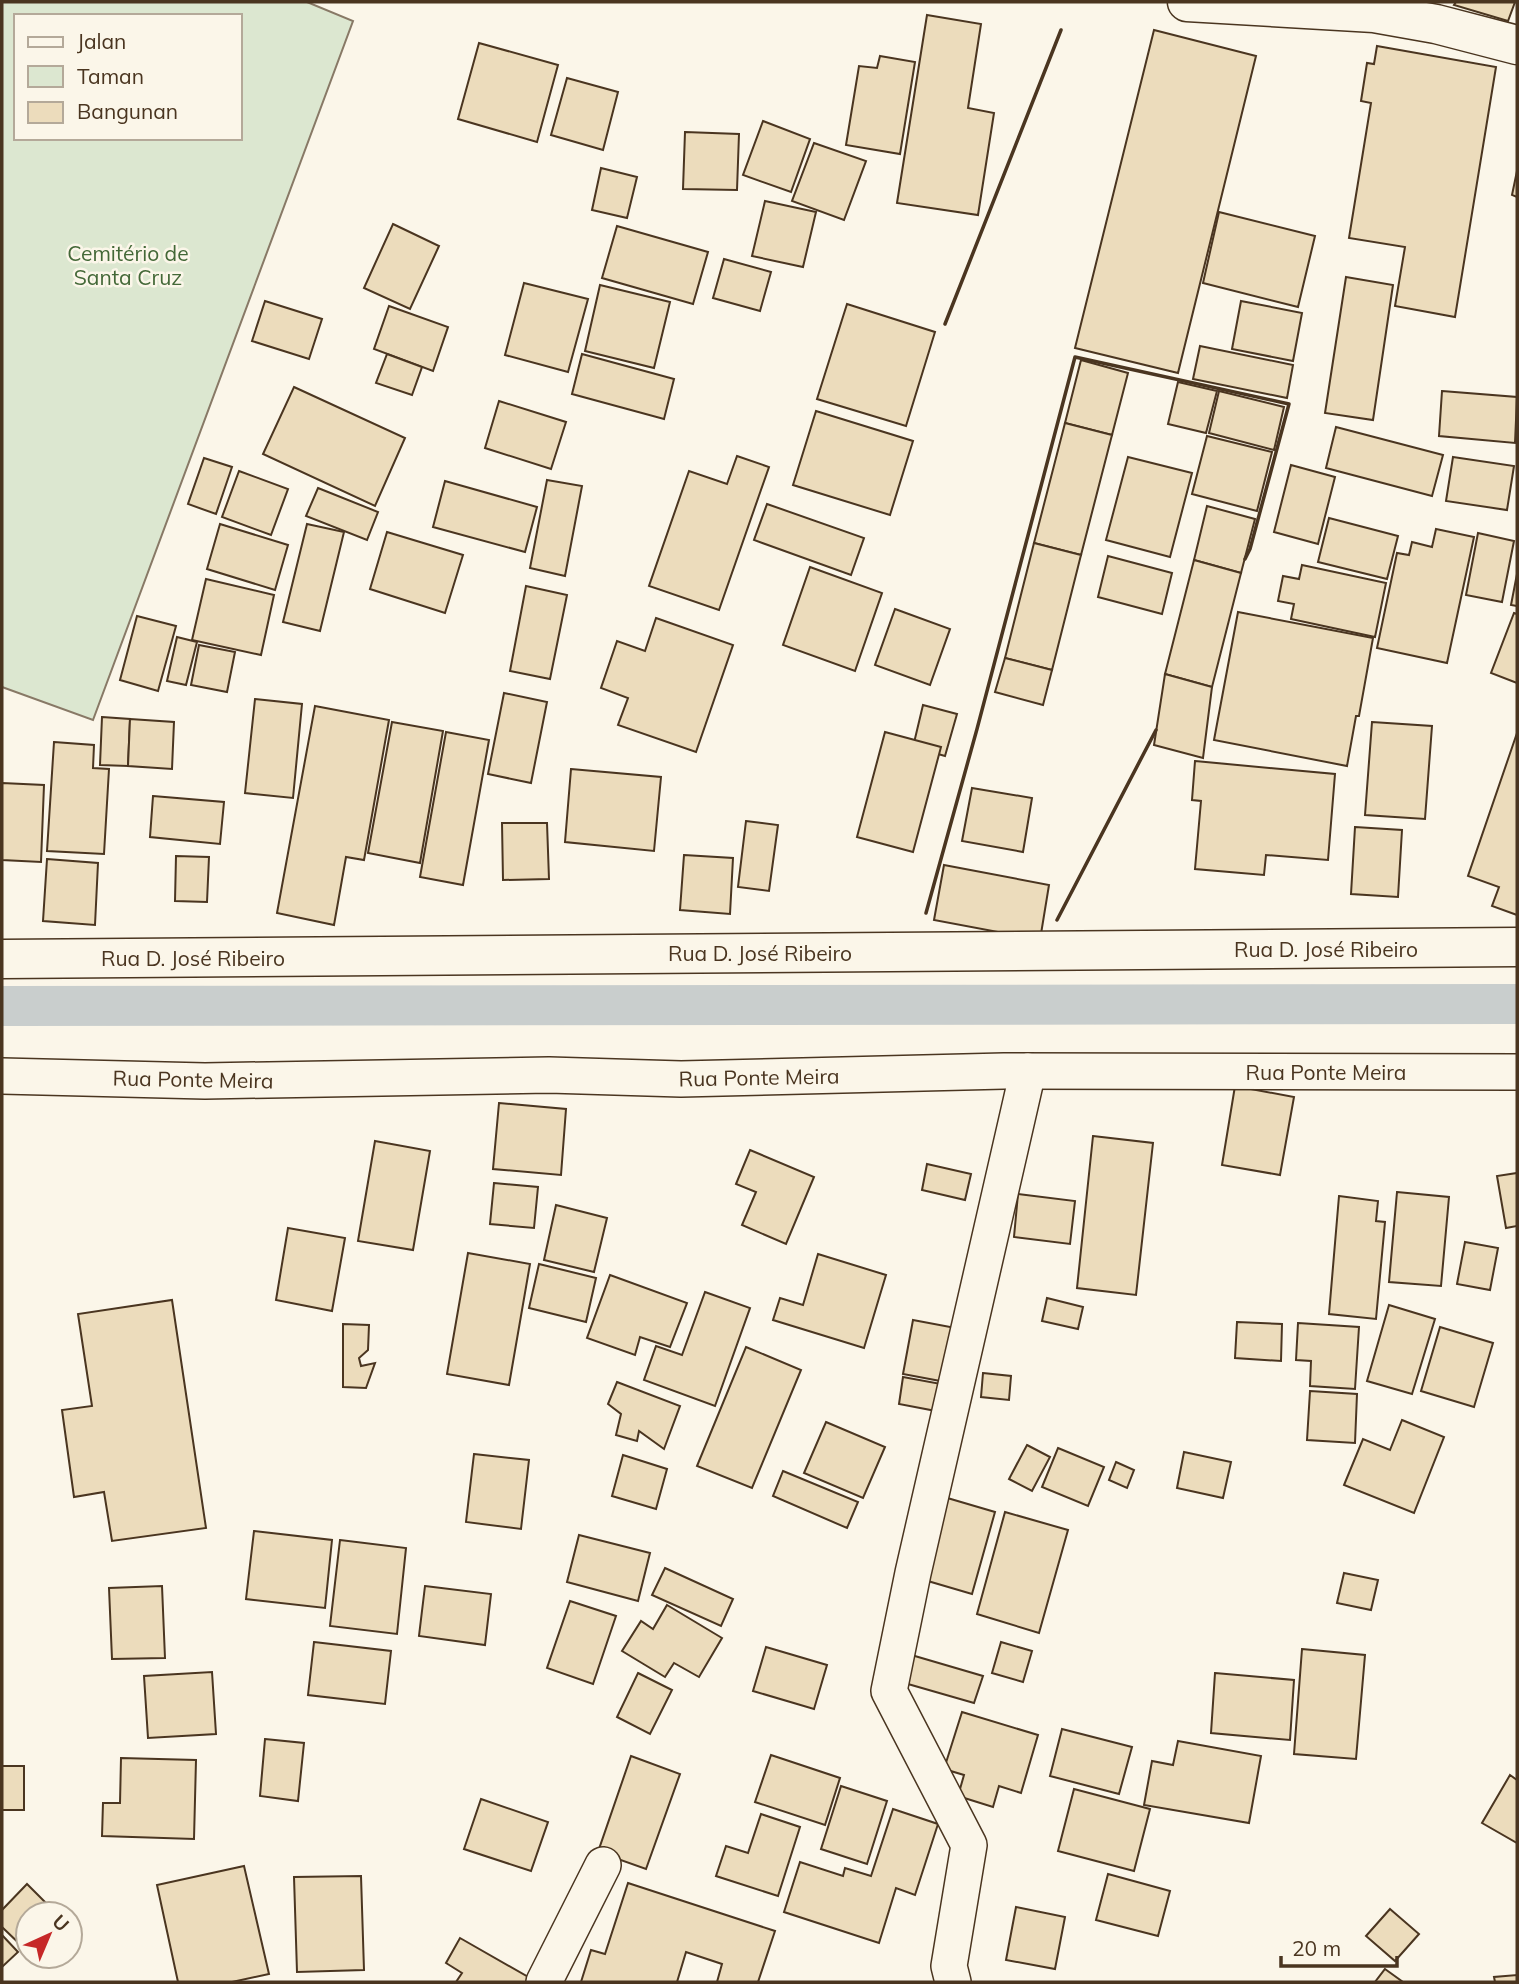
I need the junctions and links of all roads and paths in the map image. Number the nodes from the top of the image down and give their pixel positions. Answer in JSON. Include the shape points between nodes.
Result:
{"nodes":[{"id":1,"x":1187,"y":2,"type":"edge"},
{"id":2,"x":1517,"y":46,"type":"edge"},
{"id":3,"x":1517,"y":947,"type":"edge"},
{"id":4,"x":2,"y":959,"type":"edge"},
{"id":5,"x":1028,"y":1071,"type":"junction"},
{"id":6,"x":1517,"y":1072,"type":"edge"},
{"id":7,"x":2,"y":1076,"type":"edge"},
{"id":8,"x":603,"y":1864,"type":"dead end"},
{"id":9,"x":544,"y":1982,"type":"edge"},
{"id":10,"x":953,"y":1982,"type":"edge"}],
"edges":[{"from":1,"to":2,"type":"street","via":[[1374,13]]},
{"from":3,"to":4,"type":"street","name":"Rua D. José Ribeiro"},
{"from":5,"to":6,"type":"street","name":"Rua Ponte Meira"},
{"from":5,"to":7,"type":"street","name":"Rua Ponte Meira","via":[[681,1079],[549,1075],[205,1081]]},
{"from":5,"to":10,"type":"street","via":[[889,1692],[969,1844],[949,1966]]},
{"from":8,"to":9,"type":"street"}]}
